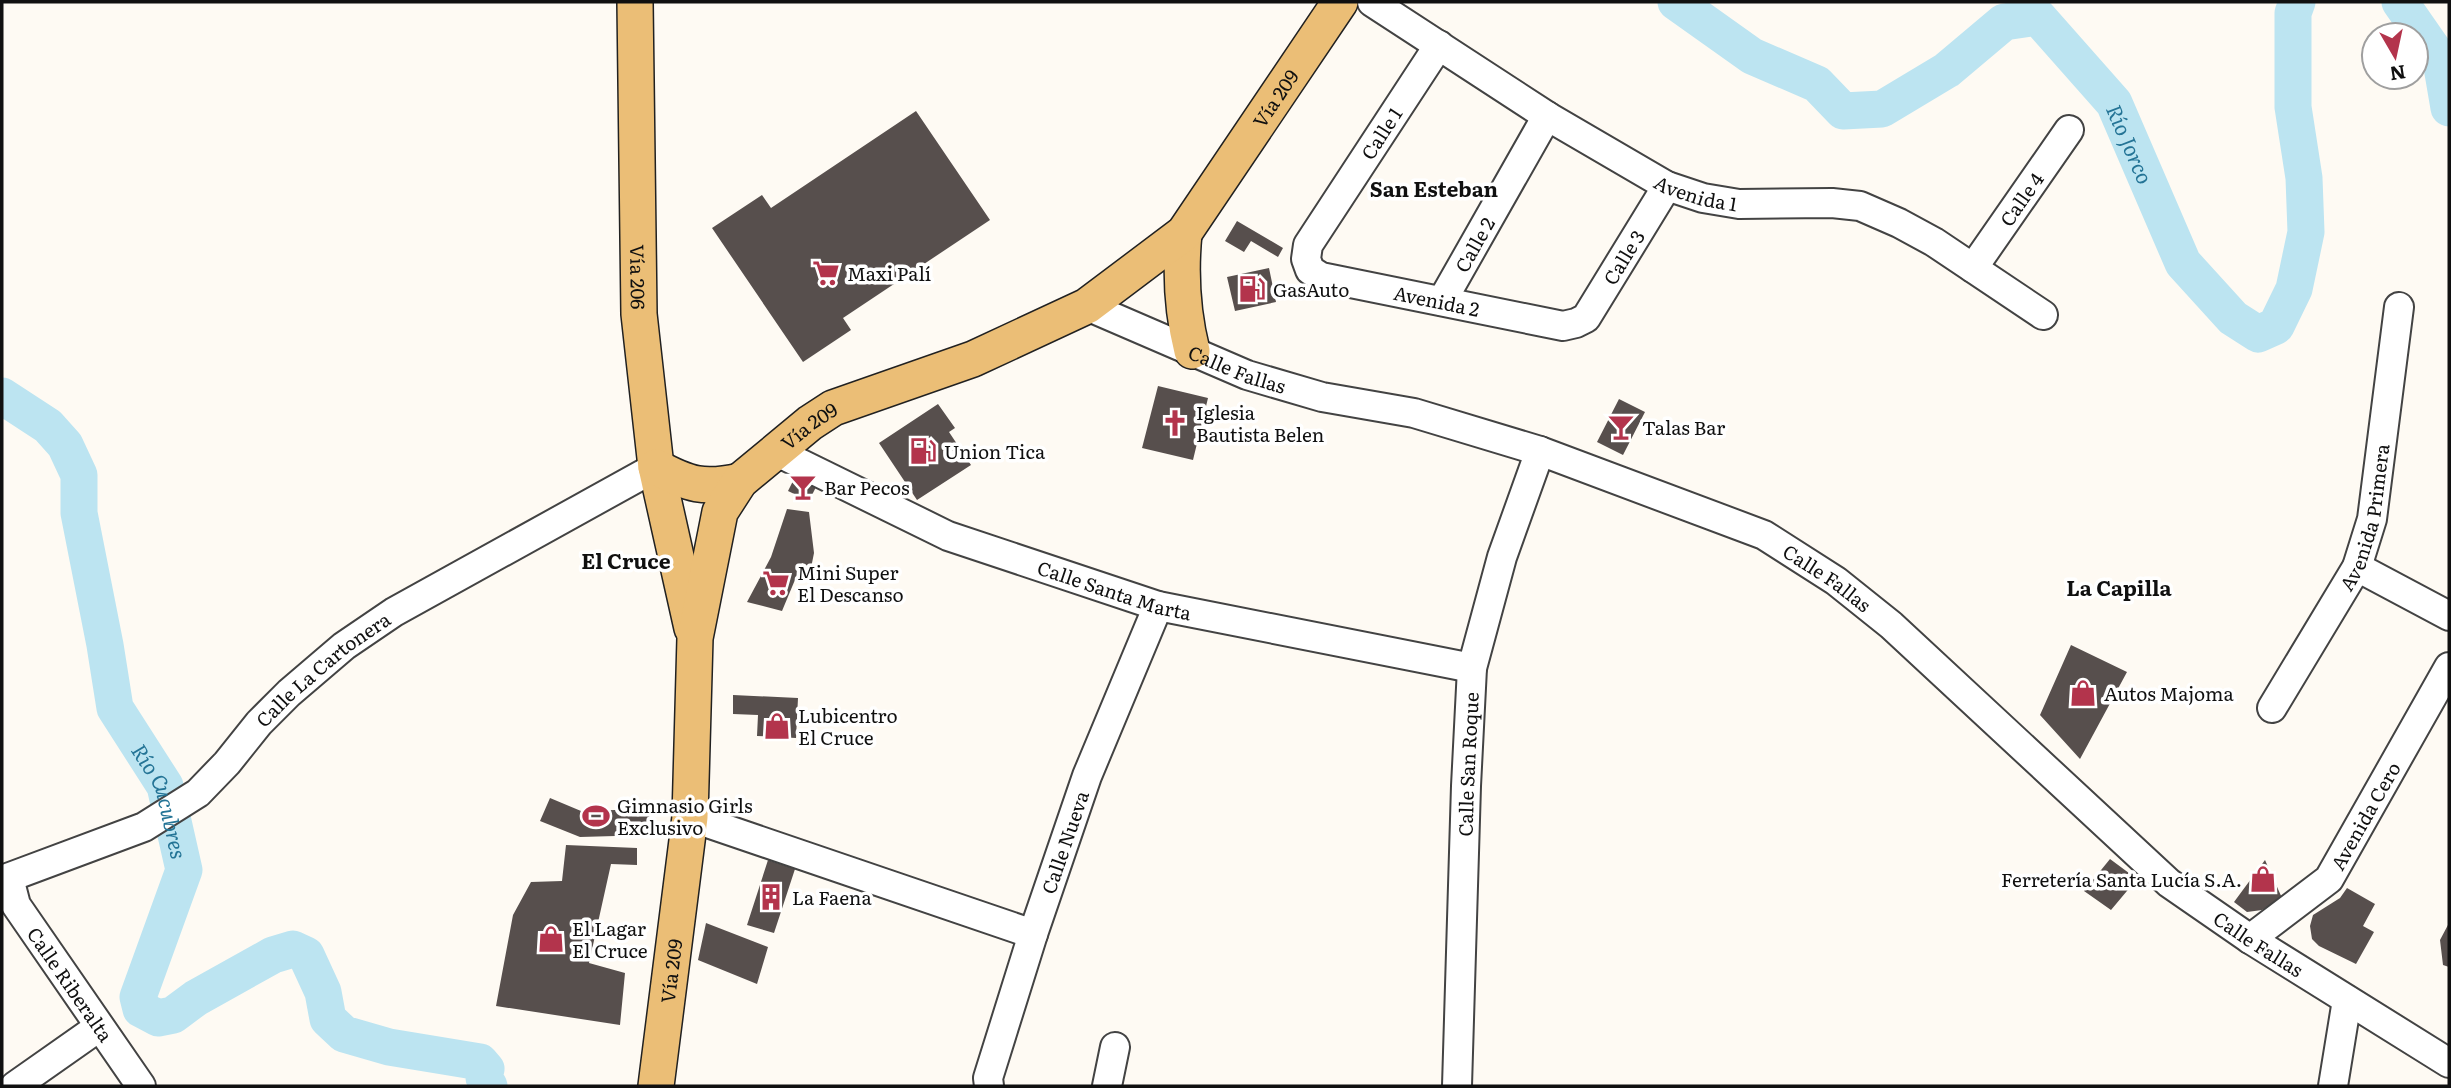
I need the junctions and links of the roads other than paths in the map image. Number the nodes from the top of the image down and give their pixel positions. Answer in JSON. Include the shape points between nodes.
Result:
{"nodes":[{"id":1,"x":635,"y":2,"type":"edge"},
{"id":2,"x":1340,"y":2,"type":"edge"},
{"id":3,"x":1372,"y":2,"type":"edge"},
{"id":4,"x":1439,"y":45,"type":"junction"},
{"id":5,"x":1547,"y":116,"type":"junction"},
{"id":6,"x":2069,"y":130,"type":"dead end"},
{"id":7,"x":1667,"y":186,"type":"junction"},
{"id":8,"x":1184,"y":233,"type":"junction"},
{"id":9,"x":1306,"y":259,"type":"joint"},
{"id":10,"x":1973,"y":268,"type":"junction"},
{"id":11,"x":1442,"y":301,"type":"junction"},
{"id":12,"x":1087,"y":306,"type":"junction"},
{"id":13,"x":2399,"y":307,"type":"dead end"},
{"id":14,"x":2043,"y":315,"type":"dead end"},
{"id":15,"x":1576,"y":323,"type":"joint"},
{"id":16,"x":1192,"y":351,"type":"junction"},
{"id":17,"x":775,"y":451,"type":"junction"},
{"id":18,"x":1540,"y":451,"type":"junction"},
{"id":19,"x":656,"y":467,"type":"junction"},
{"id":20,"x":740,"y":481,"type":"junction"},
{"id":21,"x":720,"y":512,"type":"junction"},
{"id":22,"x":2357,"y":567,"type":"junction"},
{"id":23,"x":1158,"y":606,"type":"junction"},
{"id":24,"x":2449,"y":616,"type":"edge"},
{"id":25,"x":695,"y":638,"type":"junction"},
{"id":26,"x":2449,"y":667,"type":"edge"},
{"id":27,"x":1472,"y":668,"type":"junction"},
{"id":28,"x":2272,"y":708,"type":"dead end"},
{"id":29,"x":690,"y":817,"type":"junction"},
{"id":30,"x":6,"y":879,"type":"edge"},
{"id":31,"x":1033,"y":934,"type":"junction"},
{"id":32,"x":2250,"y":939,"type":"junction"},
{"id":33,"x":2347,"y":1000,"type":"junction"},
{"id":34,"x":99,"y":1027,"type":"junction"},
{"id":35,"x":1115,"y":1047,"type":"dead end"},
{"id":36,"x":2449,"y":1063,"type":"edge"},
{"id":37,"x":15,"y":1086,"type":"edge"},
{"id":38,"x":141,"y":1086,"type":"edge"},
{"id":39,"x":656,"y":1086,"type":"edge"},
{"id":40,"x":989,"y":1086,"type":"edge"},
{"id":41,"x":1107,"y":1086,"type":"edge"},
{"id":42,"x":1457,"y":1086,"type":"edge"},
{"id":43,"x":2333,"y":1086,"type":"edge"}],
"edges":[{"from":1,"to":19,"type":"main road","name":"Vía 206","via":[[639,314]]},
{"from":2,"to":8,"type":"main road","name":"Vía 209"},
{"from":3,"to":4,"type":"street","name":"Avenida 1"},
{"from":4,"to":5,"type":"street","name":"Avenida 1"},
{"from":4,"to":9,"type":"street","name":"Calle 1","via":[[1308,245]]},
{"from":5,"to":7,"type":"street","name":"Avenida 1"},
{"from":5,"to":11,"type":"street","name":"Calle 2"},
{"from":6,"to":10,"type":"street","name":"Calle 4"},
{"from":7,"to":10,"type":"street","name":"Avenida 1","via":[[1739,204],[1860,206],[1934,242]]},
{"from":7,"to":15,"type":"street","name":"Calle 3","via":[[1586,318]]},
{"from":8,"to":12,"type":"main road","name":"Vía 209"},
{"from":8,"to":16,"type":"main road","via":[[1181,292]]},
{"from":9,"to":11,"type":"street","name":"Avenida 2","via":[[1310,270],[1321,277]]},
{"from":10,"to":14,"type":"street","name":"Avenida 1"},
{"from":11,"to":15,"type":"street","name":"Avenida 2","via":[[1563,327]]},
{"from":12,"to":16,"type":"street","name":"Calle Fallas"},
{"from":12,"to":17,"type":"main road","name":"Vía 209","via":[[973,359],[833,408]]},
{"from":13,"to":22,"type":"street","name":"Avenida Primera","via":[[2372,519]]},
{"from":16,"to":18,"type":"street","name":"Calle Fallas","via":[[1297,390],[1414,413]]},
{"from":17,"to":20,"type":"main road","name":"Vía 209"},
{"from":17,"to":23,"type":"street","name":"Calle Santa Marta","via":[[948,536]]},
{"from":18,"to":27,"type":"street","name":"Calle San Roque","via":[[1502,557]]},
{"from":18,"to":32,"type":"street","name":"Calle Fallas","via":[[1764,535],[1836,581],[1938,667],[2169,883]]},
{"from":19,"to":20,"type":"main road","via":[[695,485]]},
{"from":19,"to":21,"type":"main road","via":[[681,499]]},
{"from":19,"to":25,"type":"main road","name":"Vía 206"},
{"from":19,"to":30,"type":"street","name":"Calle La Cartonera","via":[[394,612],[344,646],[259,723],[198,793],[144,827]]},
{"from":20,"to":21,"type":"main road","name":"Vía 209"},
{"from":21,"to":25,"type":"main road","name":"Vía 209"},
{"from":22,"to":24,"type":"street"},
{"from":22,"to":28,"type":"street","name":"Avenida Primera"},
{"from":23,"to":27,"type":"street","name":"Calle Santa Marta"},
{"from":23,"to":31,"type":"street","name":"Calle Nueva","via":[[1087,776]]},
{"from":25,"to":29,"type":"main road","name":"Vía 209"},
{"from":26,"to":32,"type":"street","name":"Avenida Cero","via":[[2329,879]]},
{"from":27,"to":42,"type":"street","name":"Calle San Roque"},
{"from":29,"to":31,"type":"street"},
{"from":29,"to":39,"type":"main road","name":"Vía 209"},
{"from":30,"to":34,"type":"street","name":"Calle Riberalta","via":[[16,905]]},
{"from":31,"to":40,"type":"street","name":"Calle Nueva"},
{"from":32,"to":33,"type":"street","name":"Calle Fallas"},
{"from":33,"to":36,"type":"street","name":"Calle Fallas"},
{"from":33,"to":43,"type":"street"},
{"from":34,"to":37,"type":"street"},
{"from":34,"to":38,"type":"street","name":"Calle Riberalta"},
{"from":35,"to":41,"type":"street"}]}
